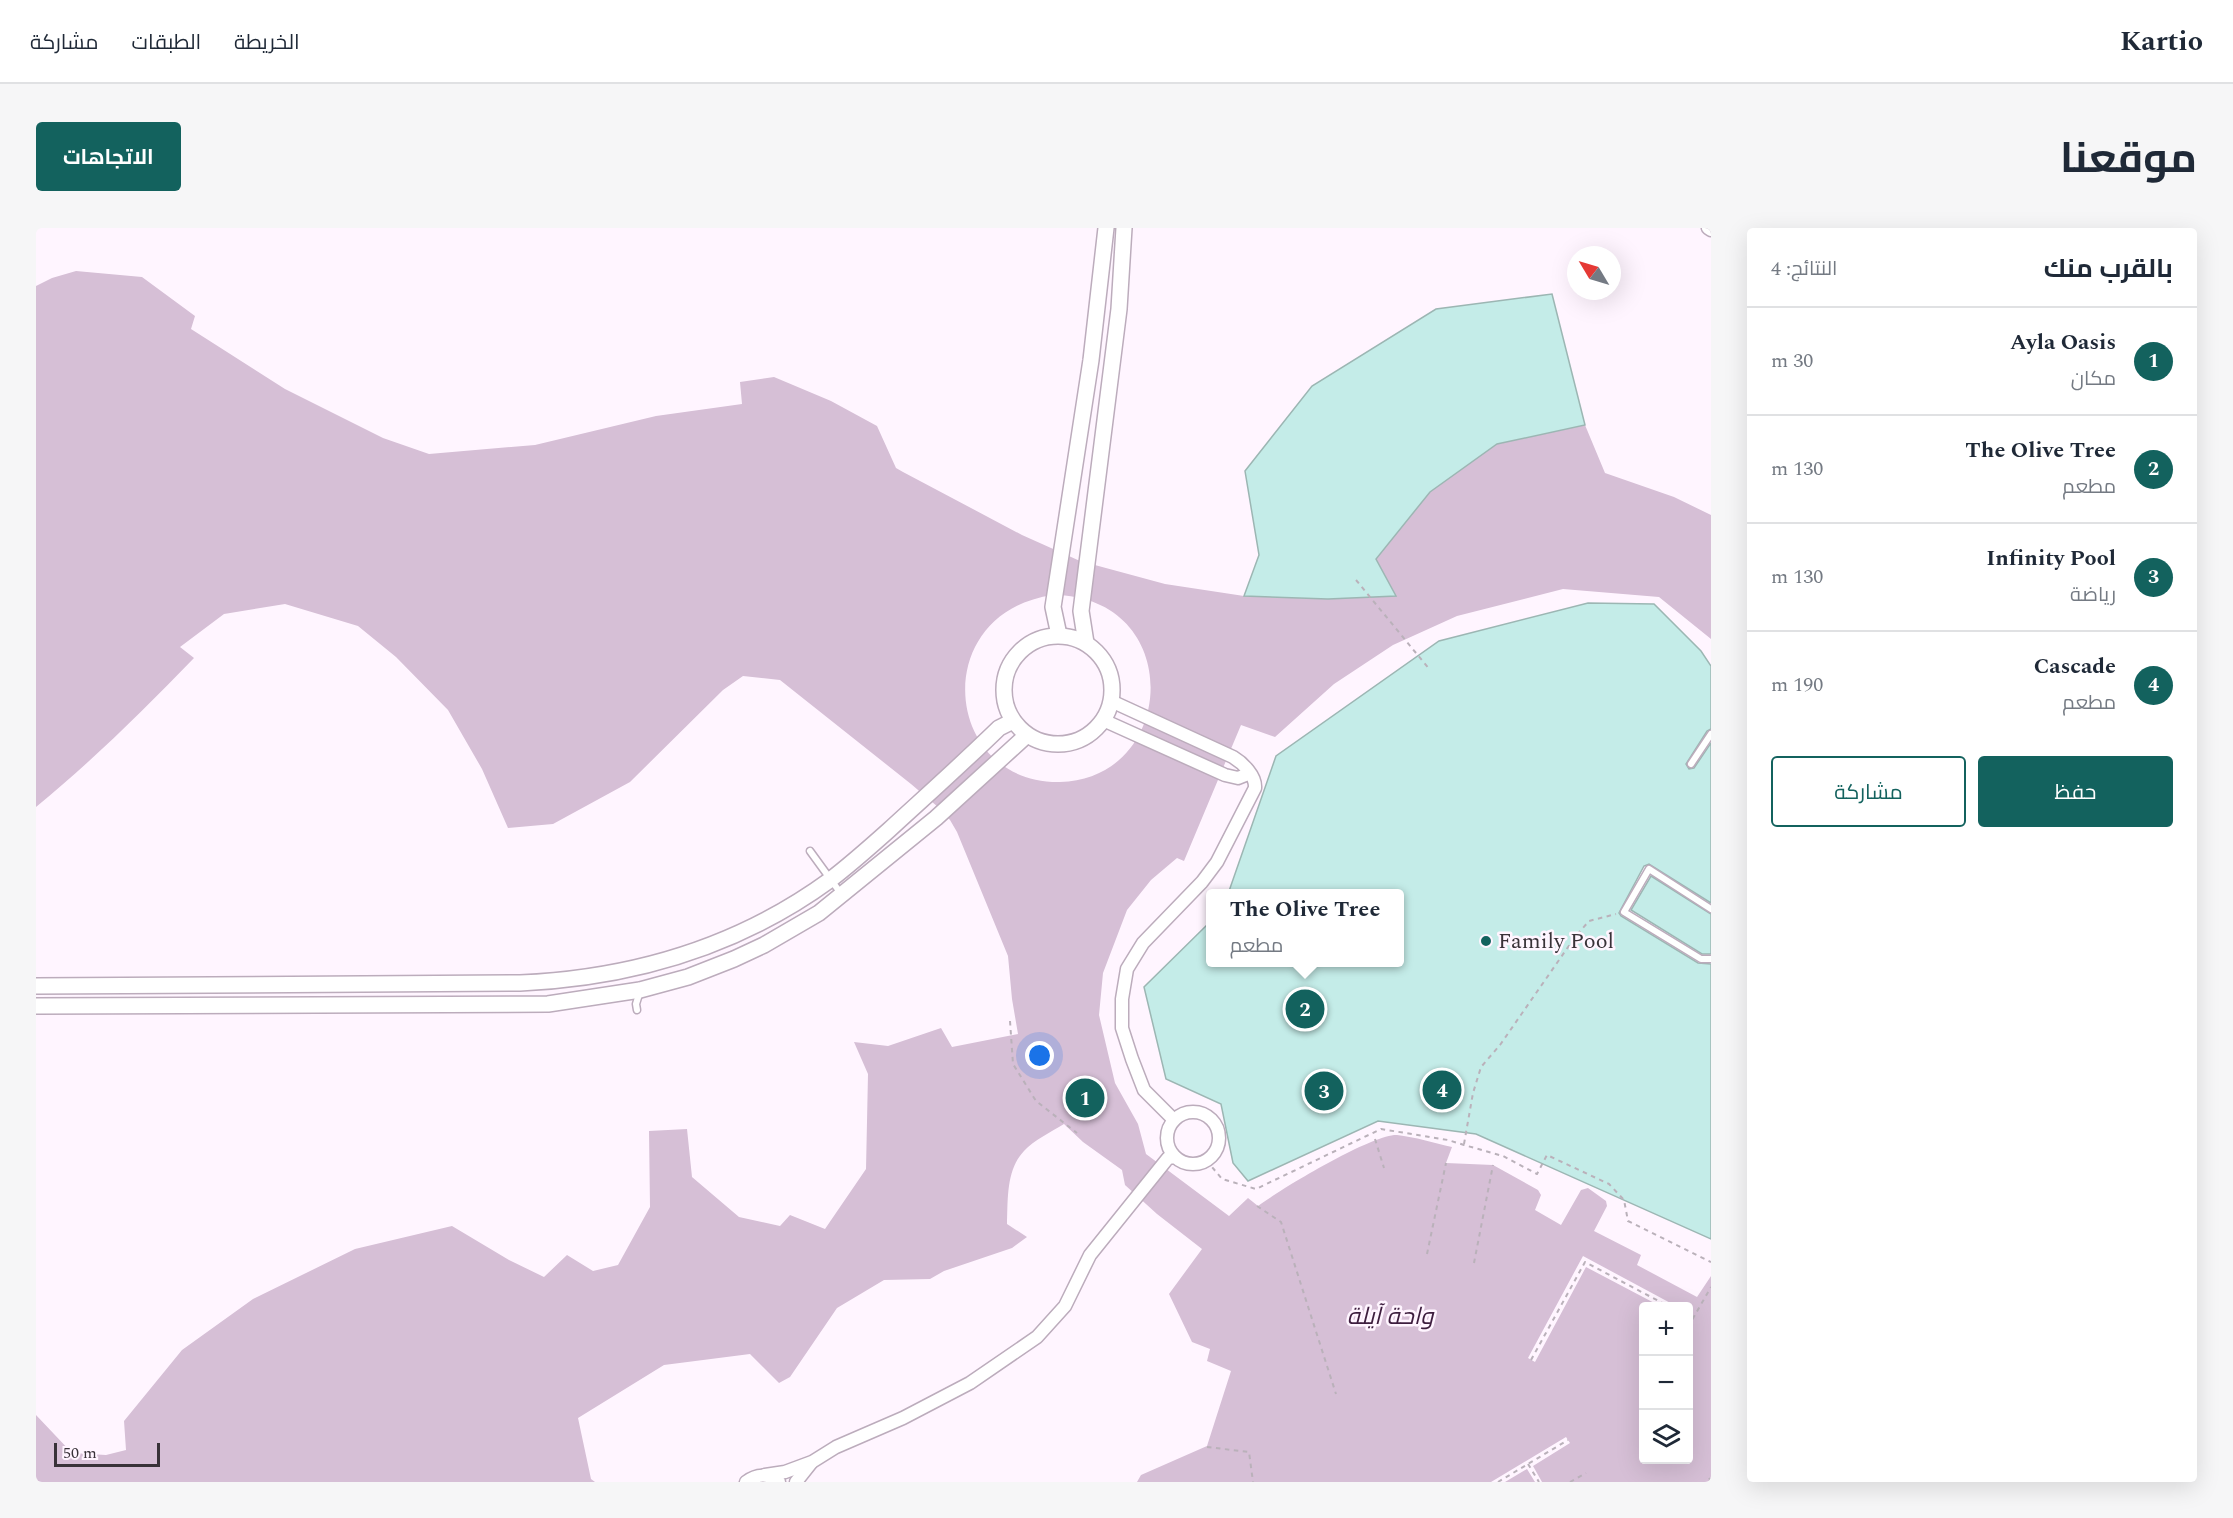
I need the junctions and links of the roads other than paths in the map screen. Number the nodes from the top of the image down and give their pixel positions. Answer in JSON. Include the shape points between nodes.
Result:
{"nodes":[{"id":1,"x":1106,"y":228,"type":"edge"},
{"id":2,"x":1124,"y":228,"type":"edge"},
{"id":3,"x":1063,"y":538,"type":"junction"},
{"id":4,"x":1089,"y":544,"type":"junction"},
{"id":5,"x":1059,"y":635,"type":"junction"},
{"id":6,"x":1086,"y":643,"type":"junction"},
{"id":7,"x":1117,"y":704,"type":"junction"},
{"id":8,"x":1110,"y":723,"type":"junction"},
{"id":9,"x":1006,"y":724,"type":"junction"},
{"id":10,"x":1711,"y":734,"type":"edge"},
{"id":11,"x":1022,"y":739,"type":"junction"},
{"id":12,"x":1691,"y":764,"type":"dead end"},
{"id":13,"x":1248,"y":774,"type":"junction"},
{"id":14,"x":810,"y":851,"type":"dead end"},
{"id":15,"x":831,"y":879,"type":"junction"},
{"id":16,"x":842,"y":896,"type":"junction"},
{"id":17,"x":1711,"y":909,"type":"edge"},
{"id":18,"x":1711,"y":959,"type":"edge"},
{"id":19,"x":36,"y":986,"type":"edge"},
{"id":20,"x":640,"y":990,"type":"junction"},
{"id":21,"x":36,"y":1006,"type":"edge"},
{"id":22,"x":637,"y":1010,"type":"dead end"},
{"id":23,"x":1174,"y":1120,"type":"junction"},
{"id":24,"x":1171,"y":1158,"type":"junction"},
{"id":25,"x":812,"y":1462,"type":"junction"},
{"id":26,"x":765,"y":1475,"type":"junction"},
{"id":27,"x":746,"y":1482,"type":"edge"},
{"id":28,"x":779,"y":1482,"type":"edge"},
{"id":29,"x":796,"y":1482,"type":"edge"}],
"edges":[{"from":1,"to":3,"type":"street","via":[[1091,360]]},
{"from":2,"to":4,"type":"street","via":[[1119,309]]},
{"from":3,"to":4,"type":"street"},
{"from":3,"to":5,"type":"street","via":[[1053,607]]},
{"from":4,"to":6,"type":"street","via":[[1081,611]]},
{"from":5,"to":6,"type":"street"},
{"from":5,"to":9,"type":"street","via":[[1030,643],[1010,664],[1003,693]]},
{"from":6,"to":7,"type":"street","via":[[1108,668]]},
{"from":7,"to":8,"type":"street"},
{"from":7,"to":13,"type":"street","via":[[1233,757]]},
{"from":8,"to":11,"type":"street","via":[[1068,743]]},
{"from":8,"to":13,"type":"street","via":[[1225,774],[1238,778]]},
{"from":9,"to":11,"type":"street"},
{"from":9,"to":15,"type":"street"},
{"from":10,"to":12,"type":"lane"},
{"from":11,"to":16,"type":"street","via":[[936,818]]},
{"from":13,"to":23,"type":"street","via":[[1256,783],[1255,788],[1217,862],[1143,943],[1127,969],[1122,1028],[1144,1090]]},
{"from":14,"to":15,"type":"lane"},
{"from":15,"to":16,"type":"lane"},
{"from":15,"to":19,"type":"street","via":[[775,915],[713,944],[591,978],[501,984]]},
{"from":16,"to":20,"type":"street","via":[[764,945],[688,977]]},
{"from":17,"to":18,"type":"lane","via":[[1649,869],[1624,912],[1701,959]]},
{"from":20,"to":21,"type":"street","via":[[548,1004]]},
{"from":20,"to":22,"type":"lane"},
{"from":23,"to":24,"type":"street","via":[[1167,1139]]},
{"from":23,"to":24,"type":"street","via":[[1182,1114],[1202,1114],[1216,1127],[1218,1137],[1217,1147],[1205,1162],[1194,1164]]},
{"from":24,"to":25,"type":"street","via":[[1090,1255],[1065,1305],[1037,1337],[970,1383]]},
{"from":25,"to":26,"type":"street"},
{"from":25,"to":29,"type":"street"},
{"from":26,"to":27,"type":"street"},
{"from":26,"to":28,"type":"street"}]}
